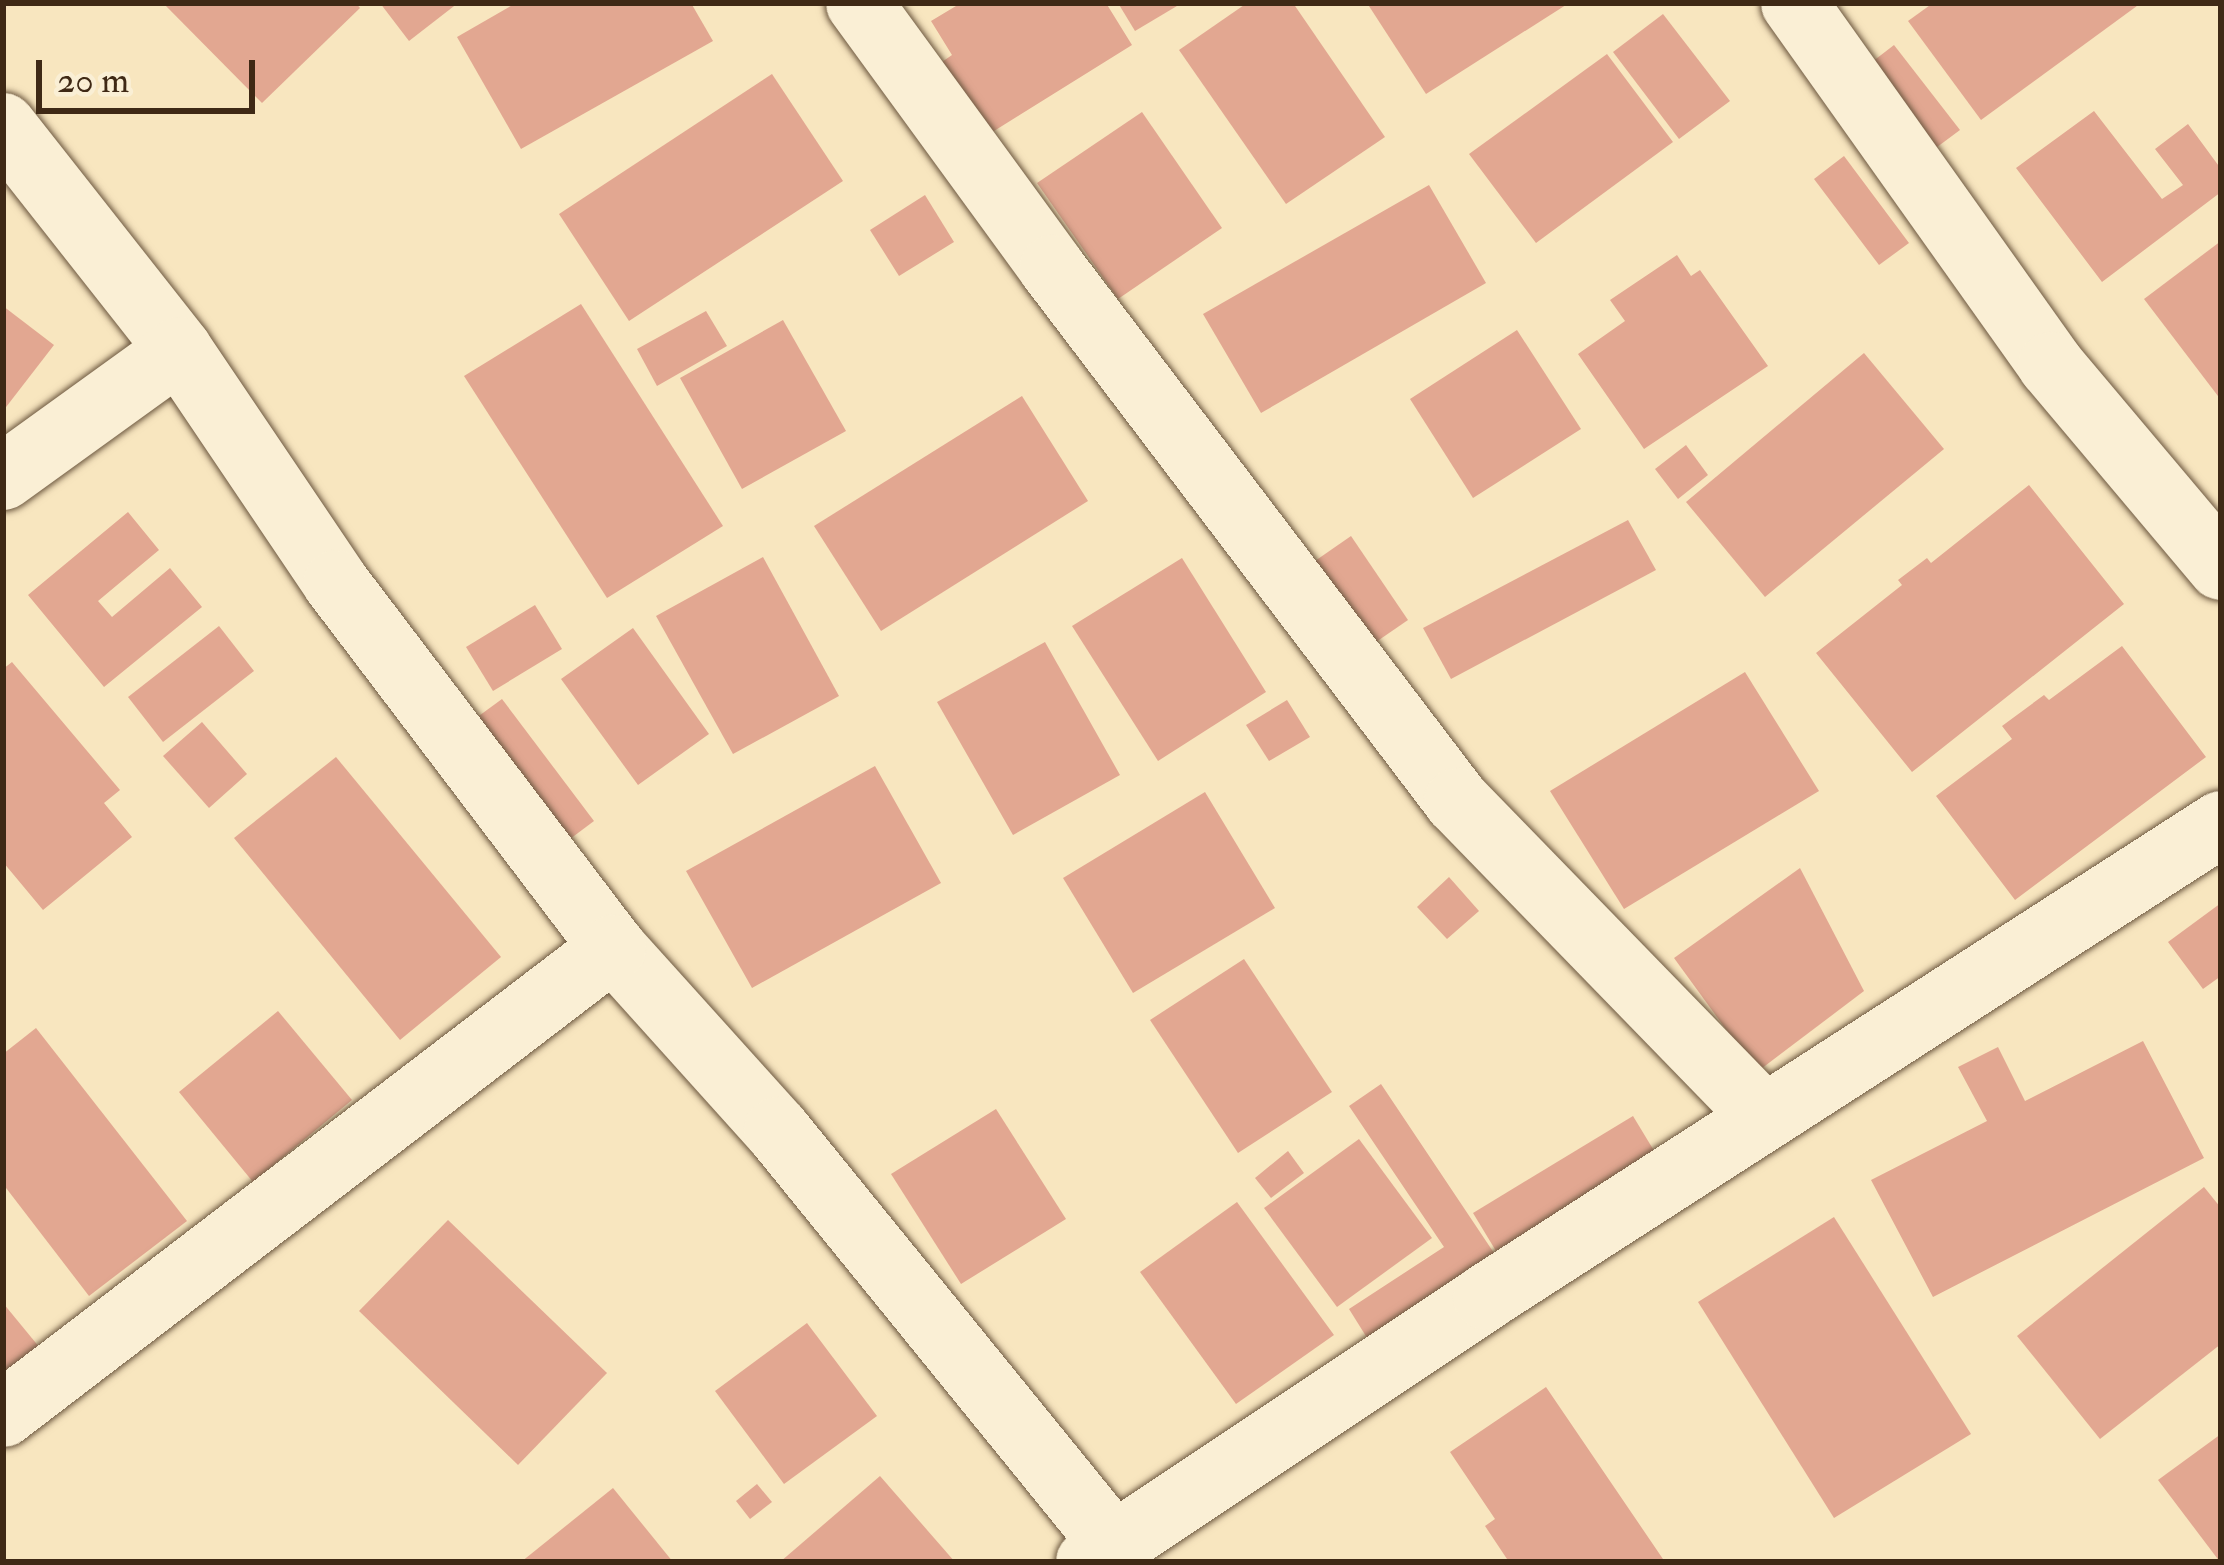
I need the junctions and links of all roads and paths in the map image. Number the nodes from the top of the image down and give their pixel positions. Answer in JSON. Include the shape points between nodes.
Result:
{"nodes":[{"id":1,"x":859,"y":3,"type":"edge"},
{"id":2,"x":1794,"y":3,"type":"edge"},
{"id":3,"x":3,"y":126,"type":"edge"},
{"id":4,"x":179,"y":350,"type":"junction"},
{"id":5,"x":3,"y":477,"type":"edge"},
{"id":6,"x":2221,"y":567,"type":"edge"},
{"id":7,"x":2221,"y":824,"type":"edge"},
{"id":8,"x":613,"y":948,"type":"junction"},
{"id":9,"x":1764,"y":1117,"type":"junction"},
{"id":10,"x":3,"y":1414,"type":"edge"},
{"id":11,"x":1101,"y":1554,"type":"edge"}],
"edges":[{"from":1,"to":9,"type":"street","via":[[1457,801]]},
{"from":2,"to":6,"type":"street","via":[[2051,365]]},
{"from":3,"to":4,"type":"street"},
{"from":4,"to":5,"type":"street"},
{"from":4,"to":8,"type":"street","via":[[336,584]]},
{"from":7,"to":9,"type":"street"},
{"from":8,"to":10,"type":"street"},
{"from":8,"to":11,"type":"street","via":[[777,1130]]},
{"from":9,"to":11,"type":"street"}]}
